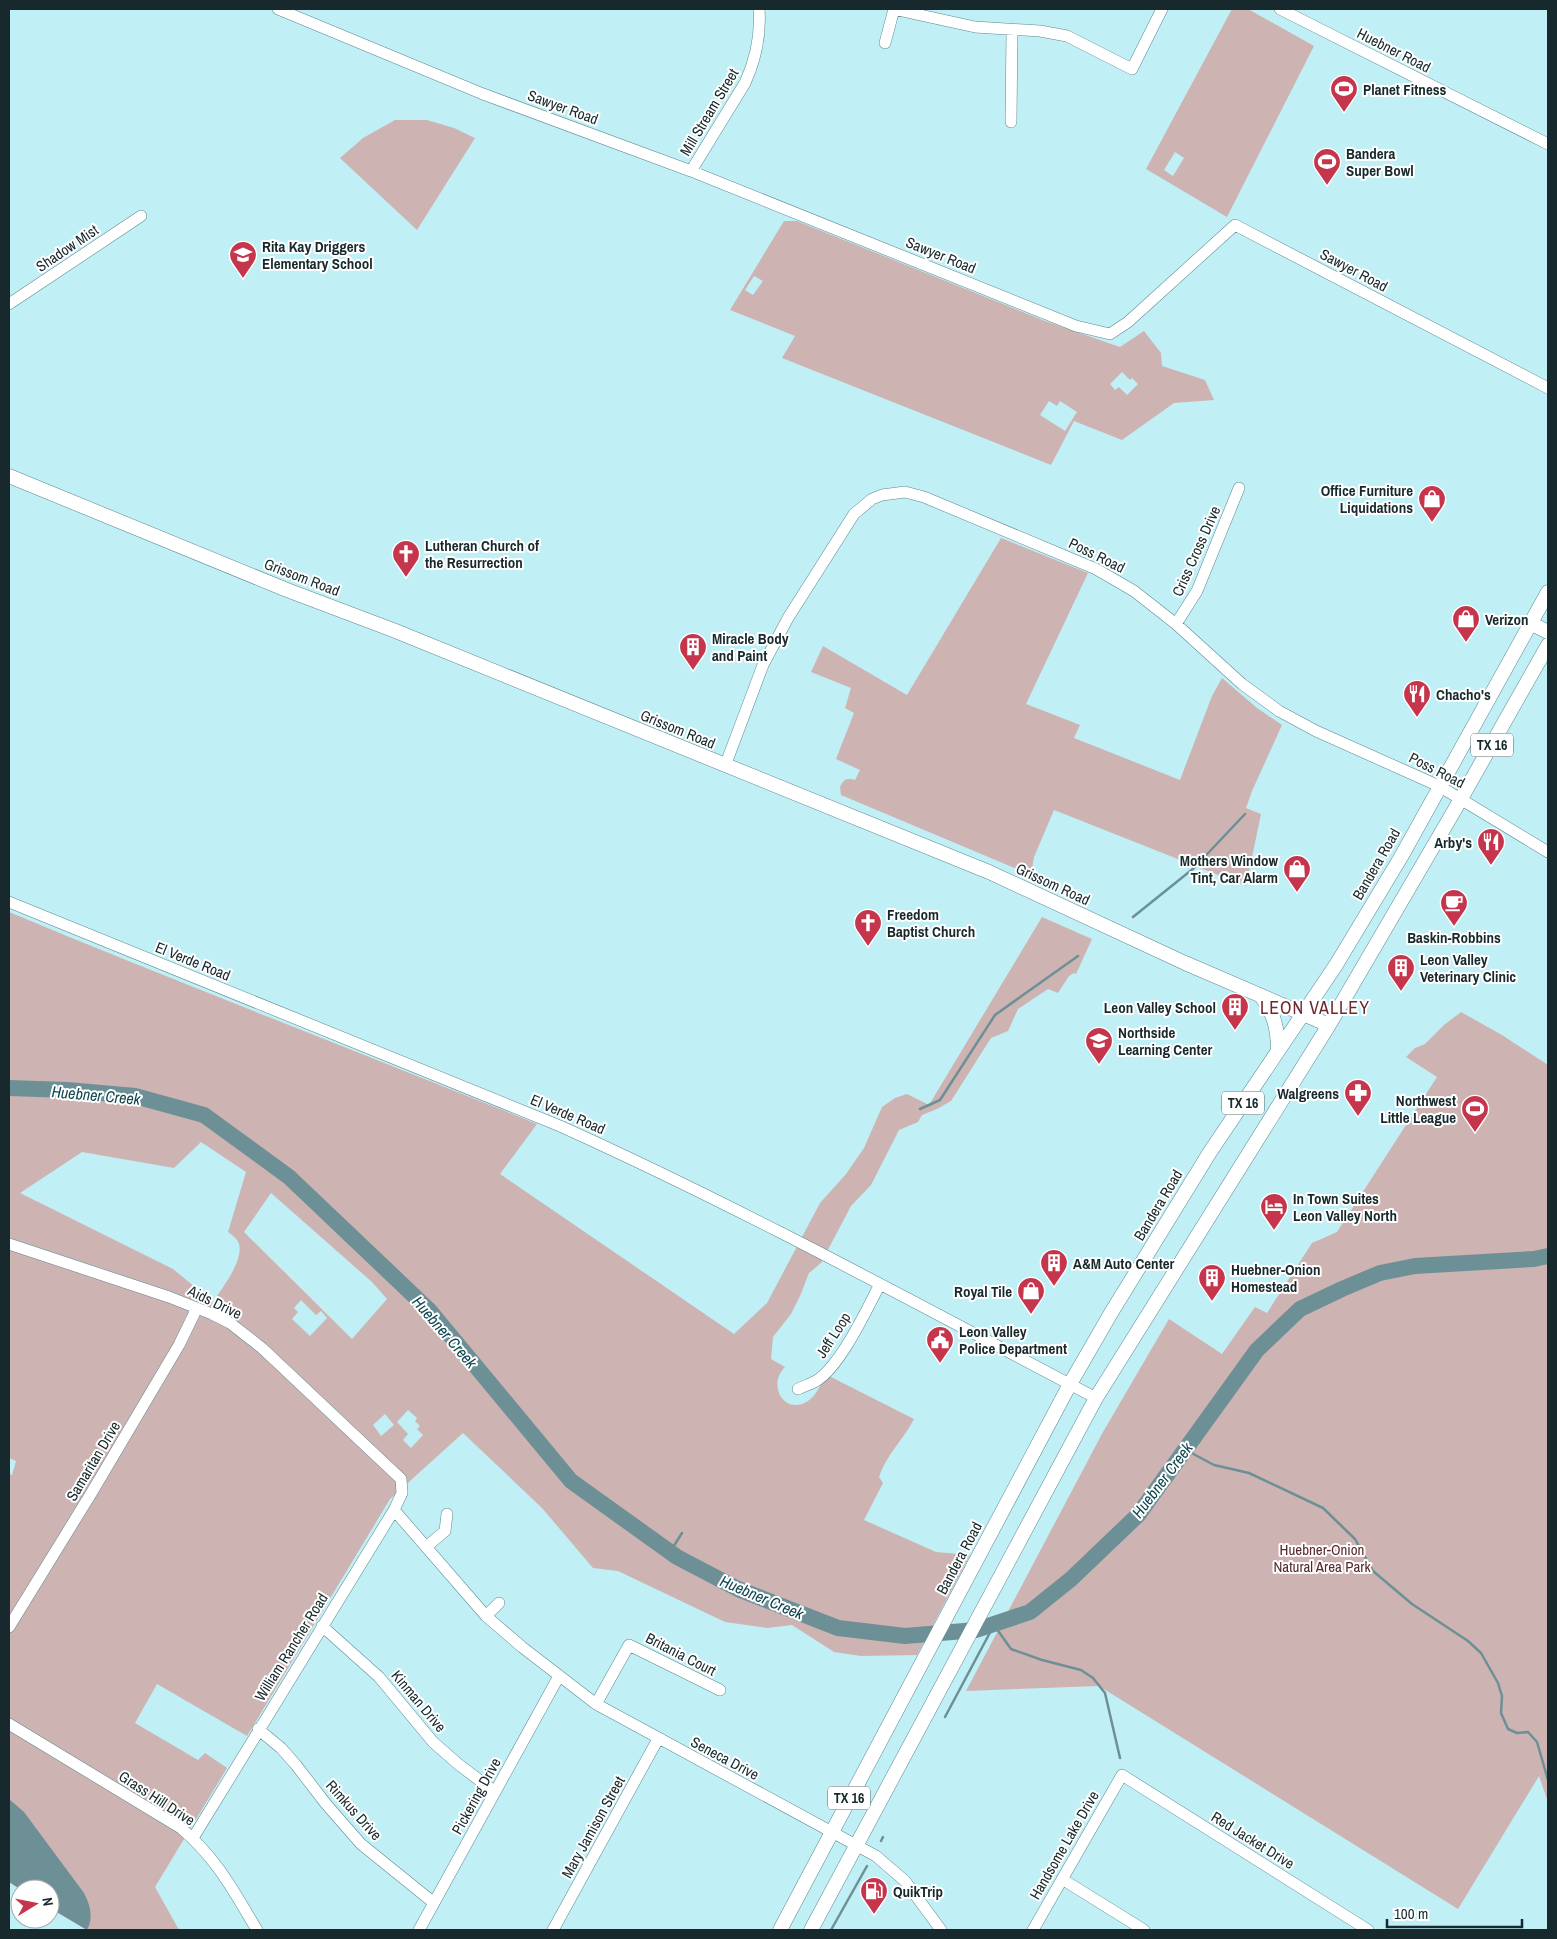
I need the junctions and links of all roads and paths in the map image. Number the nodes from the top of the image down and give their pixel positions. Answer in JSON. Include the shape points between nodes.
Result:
{"nodes":[{"id":1,"x":278,"y":9,"type":"edge"},
{"id":2,"x":759,"y":9,"type":"edge"},
{"id":3,"x":893,"y":9,"type":"edge"},
{"id":4,"x":1162,"y":9,"type":"edge"},
{"id":5,"x":1280,"y":9,"type":"edge"},
{"id":6,"x":1012,"y":30,"type":"junction"},
{"id":7,"x":885,"y":43,"type":"dead end"},
{"id":8,"x":1011,"y":122,"type":"dead end"},
{"id":9,"x":1548,"y":144,"type":"edge"},
{"id":10,"x":691,"y":171,"type":"junction"},
{"id":11,"x":141,"y":216,"type":"dead end"},
{"id":12,"x":9,"y":304,"type":"edge"},
{"id":13,"x":1548,"y":388,"type":"edge"},
{"id":14,"x":9,"y":476,"type":"edge"},
{"id":15,"x":1239,"y":488,"type":"dead end"},
{"id":16,"x":1548,"y":592,"type":"edge"},
{"id":17,"x":1530,"y":623,"type":"junction"},
{"id":18,"x":1176,"y":624,"type":"junction"},
{"id":19,"x":1548,"y":632,"type":"edge"},
{"id":20,"x":1548,"y":645,"type":"edge"},
{"id":21,"x":725,"y":766,"type":"junction"},
{"id":22,"x":1439,"y":786,"type":"junction"},
{"id":23,"x":1461,"y":799,"type":"junction"},
{"id":24,"x":1548,"y":852,"type":"edge"},
{"id":25,"x":9,"y":902,"type":"edge"},
{"id":26,"x":1261,"y":995,"type":"junction"},
{"id":27,"x":1303,"y":1014,"type":"junction"},
{"id":28,"x":1329,"y":1025,"type":"junction"},
{"id":29,"x":1278,"y":1051,"type":"junction"},
{"id":30,"x":9,"y":1244,"type":"edge"},
{"id":31,"x":880,"y":1284,"type":"junction"},
{"id":32,"x":198,"y":1308,"type":"junction"},
{"id":33,"x":1070,"y":1384,"type":"junction"},
{"id":34,"x":798,"y":1389,"type":"dead end"},
{"id":35,"x":1096,"y":1398,"type":"junction"},
{"id":36,"x":393,"y":1471,"type":"joint"},
{"id":37,"x":394,"y":1510,"type":"junction"},
{"id":38,"x":447,"y":1514,"type":"dead end"},
{"id":39,"x":426,"y":1547,"type":"junction"},
{"id":40,"x":500,"y":1602,"type":"dead end"},
{"id":41,"x":486,"y":1616,"type":"junction"},
{"id":42,"x":322,"y":1626,"type":"junction"},
{"id":43,"x":9,"y":1627,"type":"edge"},
{"id":44,"x":559,"y":1676,"type":"junction"},
{"id":45,"x":720,"y":1690,"type":"dead end"},
{"id":46,"x":596,"y":1704,"type":"junction"},
{"id":47,"x":9,"y":1724,"type":"edge"},
{"id":48,"x":258,"y":1729,"type":"junction"},
{"id":49,"x":658,"y":1739,"type":"junction"},
{"id":50,"x":1122,"y":1775,"type":"joint"},
{"id":51,"x":495,"y":1792,"type":"junction"},
{"id":52,"x":831,"y":1832,"type":"junction"},
{"id":53,"x":193,"y":1838,"type":"junction"},
{"id":54,"x":857,"y":1846,"type":"junction"},
{"id":55,"x":1062,"y":1879,"type":"junction"},
{"id":56,"x":434,"y":1903,"type":"junction"},
{"id":57,"x":257,"y":1930,"type":"edge"},
{"id":58,"x":419,"y":1930,"type":"edge"},
{"id":59,"x":553,"y":1930,"type":"edge"},
{"id":60,"x":780,"y":1930,"type":"edge"},
{"id":61,"x":811,"y":1930,"type":"edge"},
{"id":62,"x":942,"y":1930,"type":"edge"},
{"id":63,"x":1033,"y":1930,"type":"edge"},
{"id":64,"x":1144,"y":1930,"type":"edge"},
{"id":65,"x":1368,"y":1930,"type":"edge"}],
"edges":[{"from":1,"to":10,"type":"street","name":"Sawyer Road","via":[[483,94]]},
{"from":2,"to":10,"type":"street","name":"Mill Stream Street","via":[[758,44],[751,71]]},
{"from":3,"to":6,"type":"street","via":[[976,27]]},
{"from":3,"to":7,"type":"street"},
{"from":4,"to":6,"type":"street","via":[[1132,68],[1066,36]]},
{"from":5,"to":9,"type":"street","name":"Huebner Road"},
{"from":6,"to":8,"type":"street"},
{"from":10,"to":13,"type":"street","name":"Sawyer Road","via":[[1067,322],[1110,334],[1128,322],[1235,225]]},
{"from":11,"to":12,"type":"street","name":"Shadow Mist"},
{"from":14,"to":21,"type":"main road","name":"Grissom Road"},
{"from":15,"to":18,"type":"street","name":"Criss Cross Drive","via":[[1197,591]]},
{"from":16,"to":17,"type":"main road","name":"Bandera Road","number":"TX 16"},
{"from":17,"to":19,"type":"main road"},
{"from":17,"to":22,"type":"main road","name":"Bandera Road","number":"TX 16"},
{"from":18,"to":21,"type":"street","name":"Poss Road","via":[[1134,592],[1096,569],[924,497],[905,492],[882,495],[854,514],[788,618],[763,664]]},
{"from":18,"to":22,"type":"street","name":"Poss Road","via":[[1242,684],[1279,712]]},
{"from":20,"to":23,"type":"main road","number":"TX 16"},
{"from":21,"to":26,"type":"main road","name":"Grissom Road","via":[[996,876]]},
{"from":22,"to":23,"type":"street","name":"Poss Road"},
{"from":22,"to":27,"type":"main road","name":"Bandera Road","number":"TX 16","via":[[1401,857]]},
{"from":23,"to":24,"type":"street","name":"Poss Road"},
{"from":23,"to":28,"type":"main road","number":"TX 16"},
{"from":25,"to":31,"type":"street","name":"El Verde Road","via":[[560,1126],[633,1159]]},
{"from":26,"to":27,"type":"main road","name":"Grissom Road"},
{"from":26,"to":29,"type":"main road","via":[[1275,1021]]},
{"from":27,"to":28,"type":"main road","name":"Grissom Road"},
{"from":27,"to":29,"type":"main road","name":"Bandera Road","number":"TX 16"},
{"from":28,"to":35,"type":"main road","number":"TX 16"},
{"from":29,"to":33,"type":"main road","name":"Bandera Road","number":"TX 16","via":[[1210,1152]]},
{"from":30,"to":32,"type":"street","name":"Aids Drive"},
{"from":31,"to":33,"type":"street","name":"El Verde Road"},
{"from":31,"to":34,"type":"street","name":"Jeff Loop","via":[[848,1343],[826,1373]]},
{"from":32,"to":36,"type":"street","name":"Aids Drive","via":[[230,1323],[262,1348]]},
{"from":32,"to":43,"type":"street","name":"Samaritan Drive","via":[[126,1435]]},
{"from":33,"to":35,"type":"street","name":"El Verde Road"},
{"from":33,"to":52,"type":"main road","name":"Bandera Road","number":"TX 16"},
{"from":35,"to":54,"type":"main road","number":"TX 16"},
{"from":36,"to":37,"type":"street","name":"William Rancher Road","via":[[402,1485]]},
{"from":37,"to":39,"type":"street","name":"Seneca Drive"},
{"from":37,"to":42,"type":"street","name":"William Rancher Road"},
{"from":38,"to":39,"type":"street","via":[[445,1531]]},
{"from":39,"to":41,"type":"street","name":"Seneca Drive"},
{"from":40,"to":41,"type":"street"},
{"from":41,"to":44,"type":"street","name":"Seneca Drive"},
{"from":42,"to":48,"type":"street","name":"William Rancher Road"},
{"from":42,"to":51,"type":"street","name":"Kinman Drive","via":[[379,1677],[433,1742]]},
{"from":44,"to":46,"type":"street","name":"Seneca Drive"},
{"from":44,"to":51,"type":"street","name":"Pickering Drive"},
{"from":45,"to":46,"type":"street","name":"Britania Court","via":[[630,1645]]},
{"from":46,"to":49,"type":"street","name":"Seneca Drive"},
{"from":47,"to":53,"type":"street","name":"Grass Hill Drive"},
{"from":48,"to":53,"type":"street","name":"William Rancher Road"},
{"from":48,"to":56,"type":"street","name":"Rimkus Drive","via":[[296,1764],[362,1844]]},
{"from":49,"to":52,"type":"street","name":"Seneca Drive"},
{"from":49,"to":59,"type":"street","name":"Mary Jamison Street"},
{"from":50,"to":55,"type":"street","name":"Handsome Lake Drive"},
{"from":50,"to":65,"type":"street","name":"Red Jacket Drive"},
{"from":51,"to":56,"type":"street","name":"Pickering Drive"},
{"from":52,"to":54,"type":"street","name":"Seneca Drive"},
{"from":52,"to":60,"type":"main road","name":"Bandera Road","number":"TX 16"},
{"from":53,"to":57,"type":"street","name":"Grass Hill Drive","via":[[218,1866]]},
{"from":54,"to":61,"type":"main road","number":"TX 16"},
{"from":54,"to":62,"type":"street","name":"Seneca Drive","via":[[876,1856],[905,1881]]},
{"from":55,"to":63,"type":"street","name":"Handsome Lake Drive"},
{"from":55,"to":64,"type":"street"},
{"from":56,"to":58,"type":"street","name":"Pickering Drive"}]}
